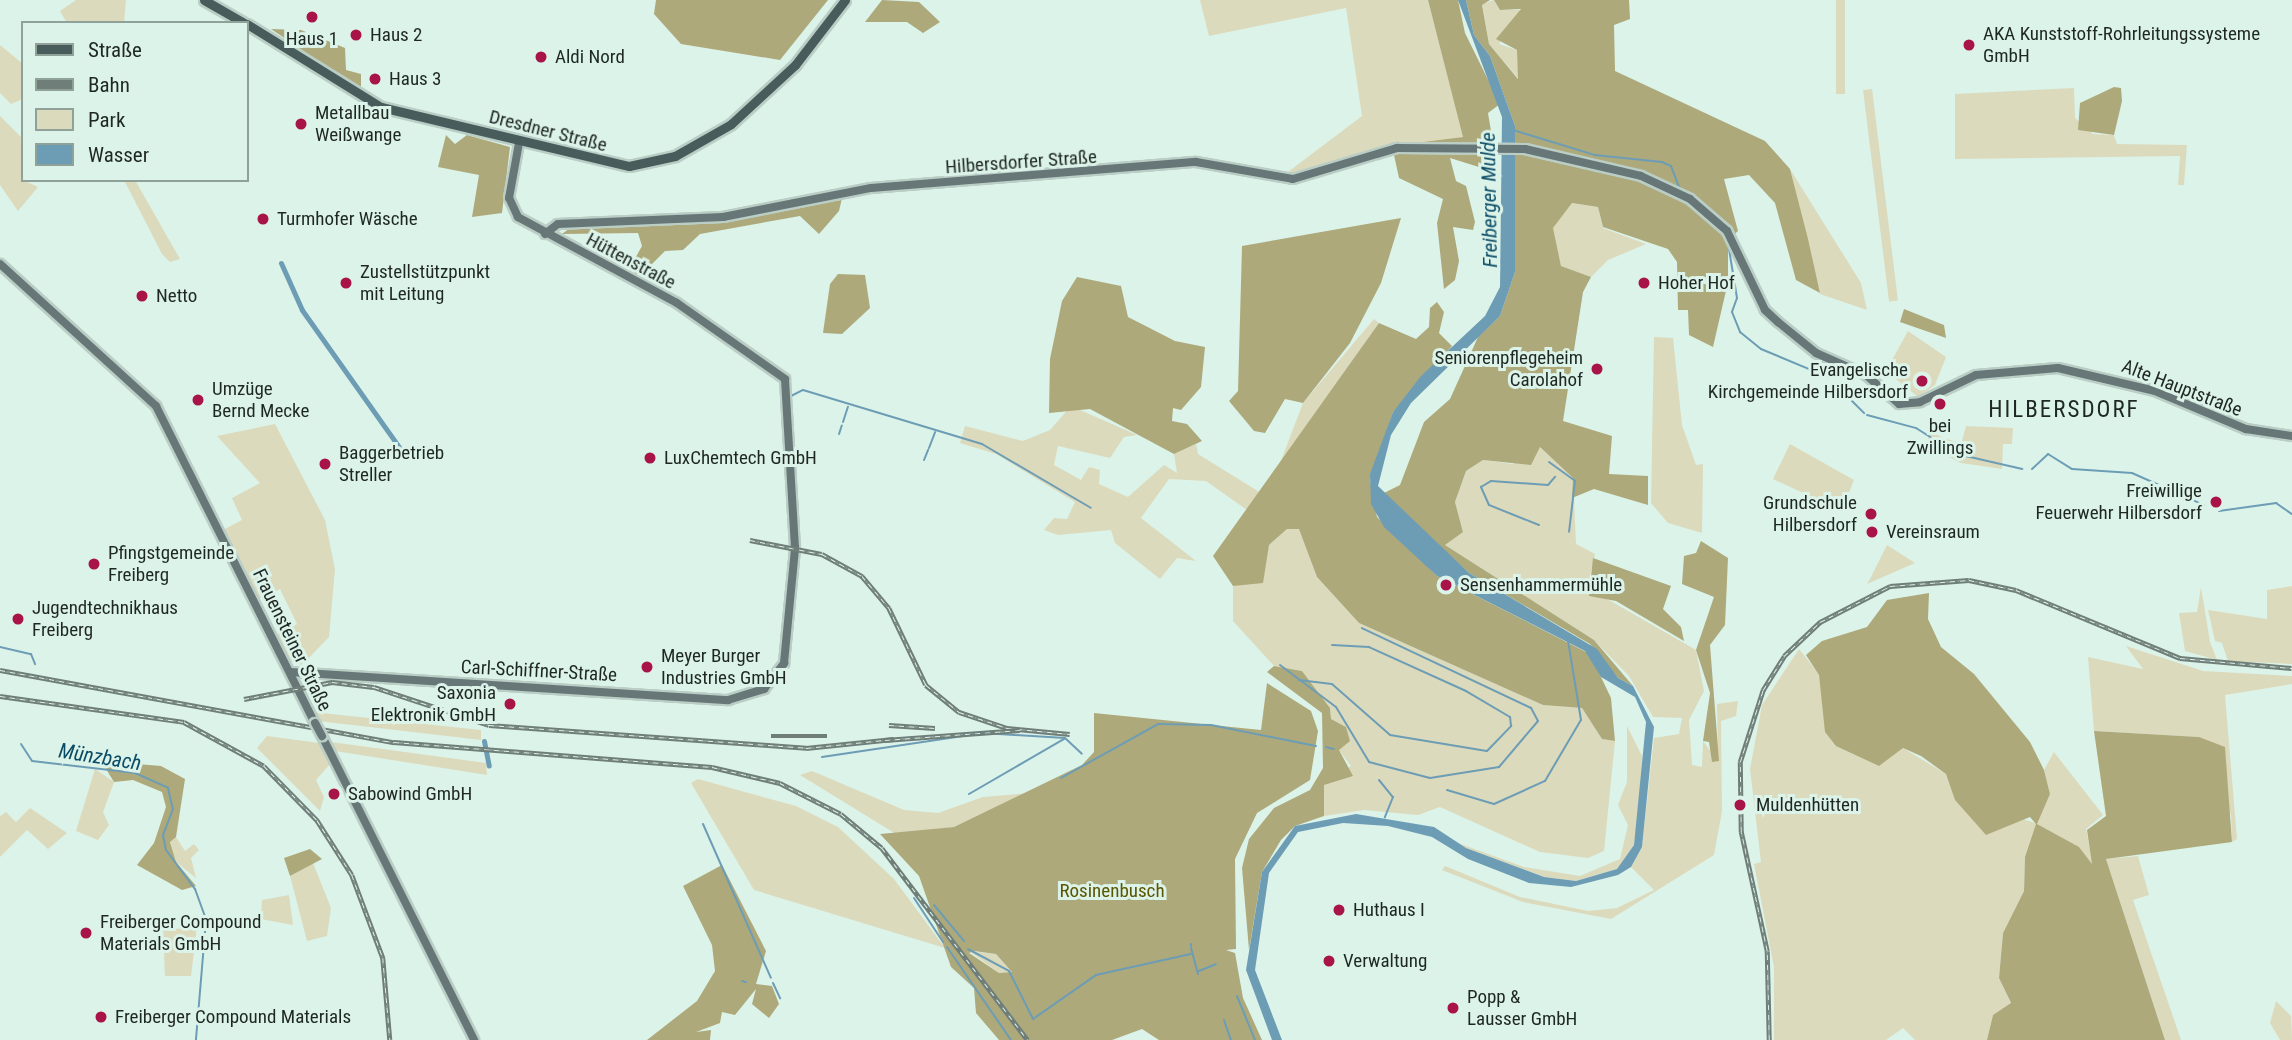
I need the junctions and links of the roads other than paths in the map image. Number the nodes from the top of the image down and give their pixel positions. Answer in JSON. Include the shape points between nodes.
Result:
{"nodes":[{"id":1,"x":204,"y":0,"type":"edge"},
{"id":2,"x":845,"y":0,"type":"edge"},
{"id":3,"x":240,"y":21,"type":"edge"},
{"id":4,"x":248,"y":26,"type":"edge"},
{"id":5,"x":519,"y":143,"type":"junction"},
{"id":6,"x":1541,"y":152,"type":"joint"},
{"id":7,"x":549,"y":235,"type":"junction"},
{"id":8,"x":0,"y":264,"type":"edge"},
{"id":9,"x":787,"y":384,"type":"joint"},
{"id":10,"x":2292,"y":436,"type":"edge"},
{"id":11,"x":290,"y":673,"type":"junction"},
{"id":12,"x":474,"y":1040,"type":"edge"}],
"edges":[{"from":1,"to":3,"type":"main road","name":"Dresdner Straße"},
{"from":2,"to":5,"type":"main road","name":"Dresdner Straße","via":[[766,94],[715,136],[681,153],[617,165]]},
{"from":4,"to":5,"type":"main road","name":"Dresdner Straße","via":[[381,107]]},
{"from":5,"to":7,"type":"main road","name":"Hüttenstraße","via":[[509,198],[518,217]]},
{"from":6,"to":7,"type":"main road","name":"Hilbersdorfer Straße","via":[[1479,144],[1384,150],[1293,179],[1182,162],[855,190],[711,218],[558,224]]},
{"from":6,"to":10,"type":"main road","name":"Alte Hauptstraße","via":[[1641,176],[1690,199],[1727,231],[1778,322],[1902,405],[1976,375],[2058,369],[2155,391],[2246,429]]},
{"from":7,"to":9,"type":"main road","name":"Hüttenstraße","via":[[677,303]]},
{"from":8,"to":11,"type":"main road","name":"Frauensteiner Straße","via":[[151,399]]},
{"from":9,"to":11,"type":"main road","name":"Carl-Schiffner-Straße","via":[[794,567],[786,656],[764,689],[728,700]]},
{"from":11,"to":12,"type":"main road","name":"Frauensteiner Straße","bridge":true}]}
